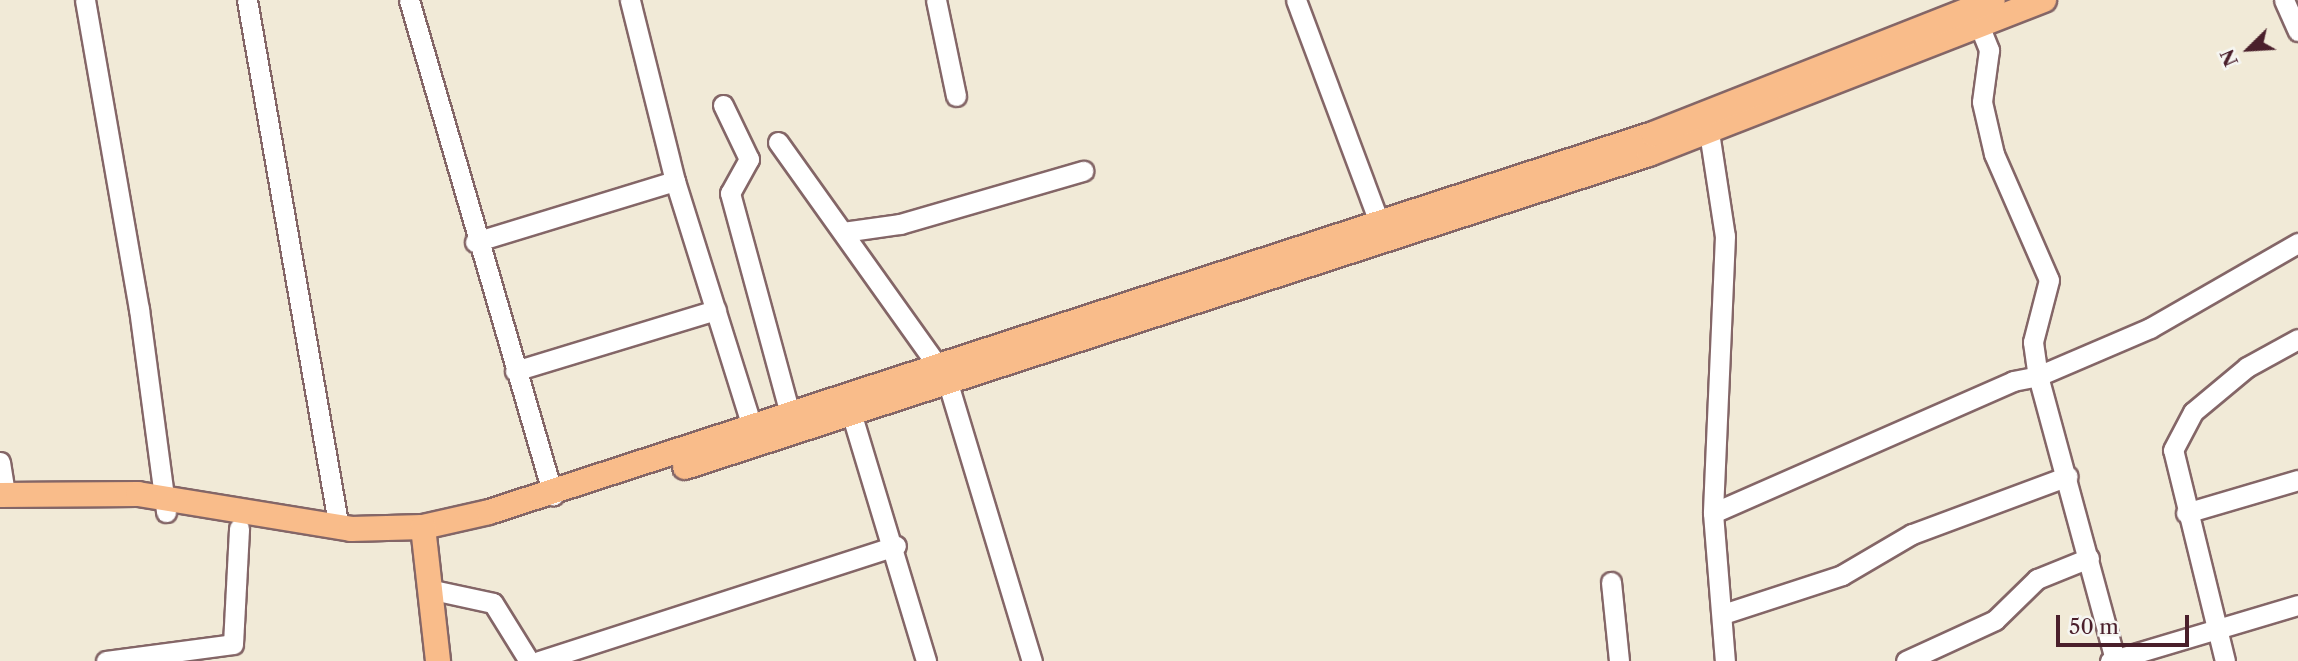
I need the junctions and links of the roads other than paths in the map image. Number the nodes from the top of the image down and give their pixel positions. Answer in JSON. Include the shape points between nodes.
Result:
{"nodes":[{"id":1,"x":85,"y":0,"type":"edge"},
{"id":2,"x":247,"y":0,"type":"edge"},
{"id":3,"x":409,"y":0,"type":"edge"},
{"id":4,"x":630,"y":0,"type":"edge"},
{"id":5,"x":936,"y":0,"type":"edge"},
{"id":6,"x":1296,"y":0,"type":"edge"},
{"id":7,"x":1993,"y":0,"type":"edge"},
{"id":8,"x":2044,"y":0,"type":"edge"},
{"id":9,"x":2284,"y":0,"type":"edge"},
{"id":10,"x":1979,"y":26,"type":"junction"},
{"id":11,"x":2298,"y":32,"type":"edge"},
{"id":12,"x":956,"y":96,"type":"dead end"},
{"id":13,"x":723,"y":105,"type":"dead end"},
{"id":14,"x":1708,"y":122,"type":"junction"},
{"id":15,"x":778,"y":142,"type":"dead end"},
{"id":16,"x":1083,"y":171,"type":"dead end"},
{"id":17,"x":675,"y":181,"type":"junction"},
{"id":18,"x":843,"y":232,"type":"junction"},
{"id":19,"x":1384,"y":233,"type":"junction"},
{"id":20,"x":475,"y":242,"type":"junction"},
{"id":21,"x":2298,"y":243,"type":"edge"},
{"id":22,"x":716,"y":310,"type":"junction"},
{"id":23,"x":2298,"y":339,"type":"edge"},
{"id":24,"x":515,"y":370,"type":"junction"},
{"id":25,"x":943,"y":373,"type":"junction"},
{"id":26,"x":2038,"y":376,"type":"junction"},
{"id":27,"x":849,"y":404,"type":"junction"},
{"id":28,"x":790,"y":414,"type":"junction"},
{"id":29,"x":752,"y":427,"type":"junction"},
{"id":30,"x":0,"y":462,"type":"edge"},
{"id":31,"x":2068,"y":476,"type":"junction"},
{"id":32,"x":2298,"y":480,"type":"edge"},
{"id":33,"x":2,"y":495,"type":"edge"},
{"id":34,"x":553,"y":495,"type":"junction"},
{"id":35,"x":167,"y":505,"type":"junction"},
{"id":36,"x":1713,"y":513,"type":"junction"},
{"id":37,"x":2186,"y":513,"type":"junction"},
{"id":38,"x":239,"y":528,"type":"junction"},
{"id":39,"x":340,"y":528,"type":"junction"},
{"id":40,"x":423,"y":535,"type":"junction"},
{"id":41,"x":895,"y":546,"type":"junction"},
{"id":42,"x":2089,"y":558,"type":"junction"},
{"id":43,"x":1611,"y":582,"type":"dead end"},
{"id":44,"x":433,"y":590,"type":"junction"},
{"id":45,"x":2298,"y":605,"type":"edge"},
{"id":46,"x":1723,"y":614,"type":"junction"},
{"id":47,"x":2215,"y":627,"type":"junction"},
{"id":48,"x":234,"y":653,"type":"edge"},
{"id":49,"x":2112,"y":660,"type":"edge"},
{"id":50,"x":106,"y":661,"type":"edge"},
{"id":51,"x":438,"y":661,"type":"edge"},
{"id":52,"x":529,"y":661,"type":"edge"},
{"id":53,"x":539,"y":661,"type":"edge"},
{"id":54,"x":926,"y":661,"type":"edge"},
{"id":55,"x":1032,"y":661,"type":"edge"},
{"id":56,"x":1619,"y":661,"type":"edge"},
{"id":57,"x":1725,"y":661,"type":"edge"},
{"id":58,"x":1906,"y":661,"type":"edge"},
{"id":59,"x":2225,"y":661,"type":"edge"}],
"edges":[{"from":1,"to":35,"type":"street"},
{"from":2,"to":39,"type":"street"},
{"from":3,"to":20,"type":"street"},
{"from":4,"to":17,"type":"street"},
{"from":5,"to":12,"type":"street"},
{"from":6,"to":19,"type":"street"},
{"from":7,"to":14,"type":"main road"},
{"from":8,"to":10,"type":"main road"},
{"from":9,"to":11,"type":"street"},
{"from":10,"to":14,"type":"main road"},
{"from":10,"to":26,"type":"street","via":[[1989,50],[1982,102],[1994,154],[2049,280],[2033,342]]},
{"from":13,"to":28,"type":"street","via":[[749,159],[730,193]]},
{"from":14,"to":19,"type":"main road"},
{"from":14,"to":36,"type":"street","via":[[1725,236]]},
{"from":15,"to":18,"type":"street"},
{"from":16,"to":18,"type":"street","via":[[900,224]]},
{"from":17,"to":20,"type":"street"},
{"from":17,"to":22,"type":"street"},
{"from":18,"to":25,"type":"street"},
{"from":19,"to":25,"type":"main road"},
{"from":20,"to":24,"type":"street"},
{"from":21,"to":26,"type":"street","via":[[2150,328]]},
{"from":22,"to":24,"type":"street"},
{"from":22,"to":29,"type":"street"},
{"from":23,"to":37,"type":"street","via":[[2246,367],[2178,433],[2174,468]]},
{"from":24,"to":34,"type":"street"},
{"from":25,"to":27,"type":"main road"},
{"from":25,"to":55,"type":"street"},
{"from":26,"to":31,"type":"street"},
{"from":26,"to":36,"type":"street","via":[[2013,380]]},
{"from":27,"to":28,"type":"main road"},
{"from":27,"to":40,"type":"main road","via":[[560,508]]},
{"from":27,"to":41,"type":"street"},
{"from":28,"to":29,"type":"main road"},
{"from":29,"to":34,"type":"main road"},
{"from":30,"to":33,"type":"street"},
{"from":31,"to":42,"type":"street"},
{"from":31,"to":46,"type":"street","via":[[1912,534],[1842,575]]},
{"from":32,"to":37,"type":"street"},
{"from":33,"to":35,"type":"main road","via":[[102,495]]},
{"from":34,"to":40,"type":"main road"},
{"from":35,"to":38,"type":"main road"},
{"from":35,"to":39,"type":"main road"},
{"from":36,"to":46,"type":"street"},
{"from":37,"to":47,"type":"street"},
{"from":38,"to":40,"type":"main road","via":[[344,545]]},
{"from":38,"to":48,"type":"street"},
{"from":39,"to":40,"type":"main road"},
{"from":40,"to":44,"type":"main road"},
{"from":41,"to":53,"type":"street"},
{"from":41,"to":54,"type":"street"},
{"from":42,"to":49,"type":"street"},
{"from":42,"to":58,"type":"street","via":[[2037,579],[1995,620]]},
{"from":43,"to":56,"type":"street"},
{"from":44,"to":51,"type":"main road"},
{"from":44,"to":52,"type":"street","via":[[493,603]]},
{"from":45,"to":47,"type":"street"},
{"from":46,"to":57,"type":"street"},
{"from":47,"to":49,"type":"street"},
{"from":47,"to":59,"type":"street"},
{"from":48,"to":50,"type":"street"}]}
